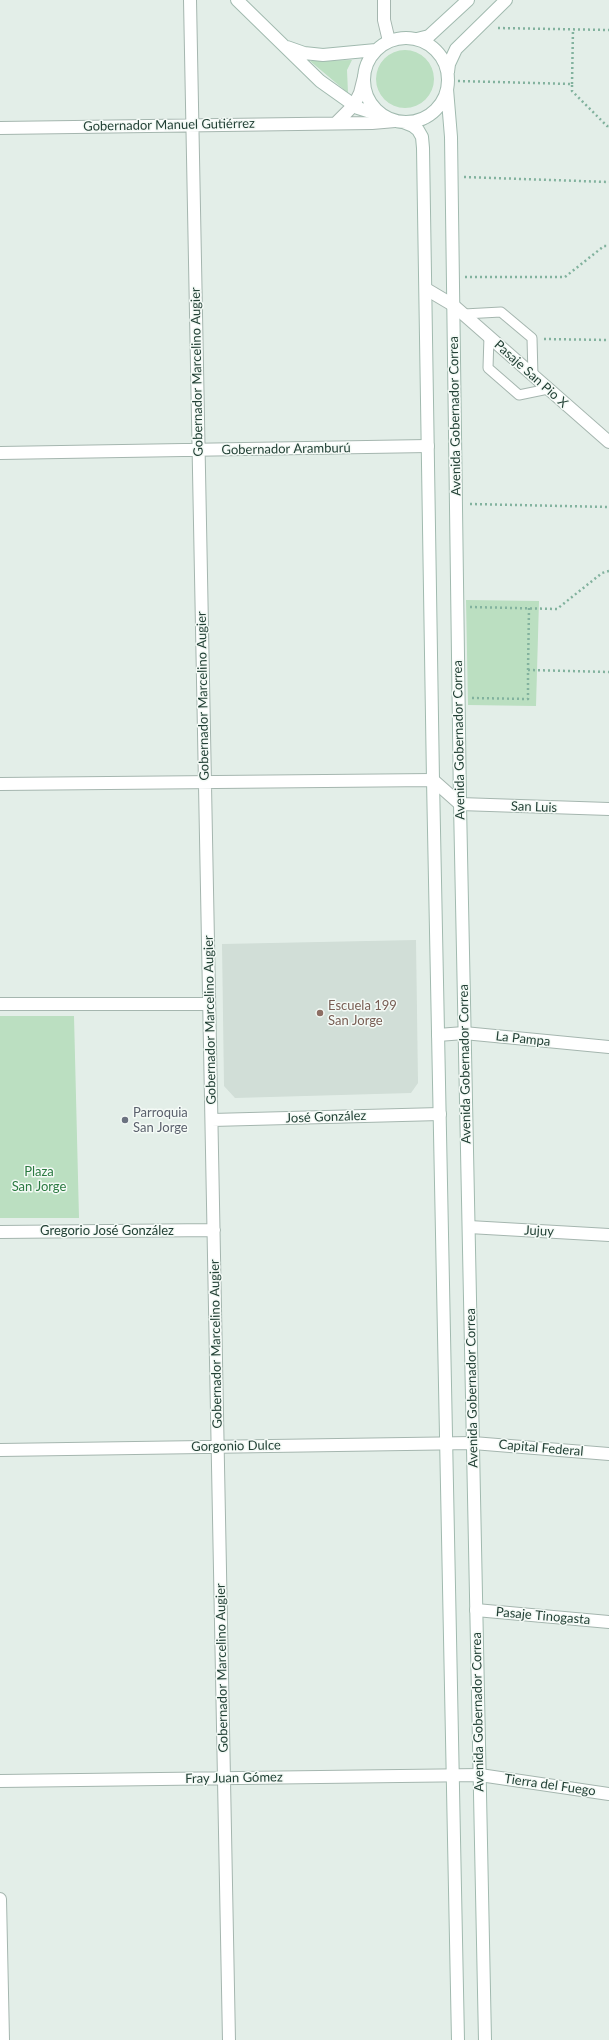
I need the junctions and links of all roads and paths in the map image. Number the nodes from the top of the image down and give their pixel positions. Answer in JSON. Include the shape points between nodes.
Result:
{"nodes":[{"id":1,"x":190,"y":0,"type":"edge"},
{"id":2,"x":237,"y":0,"type":"edge"},
{"id":3,"x":384,"y":0,"type":"edge"},
{"id":4,"x":468,"y":0,"type":"edge"},
{"id":5,"x":506,"y":0,"type":"edge"},
{"id":6,"x":478,"y":27,"type":"junction"},
{"id":7,"x":573,"y":29,"type":"junction"},
{"id":8,"x":609,"y":30,"type":"edge"},
{"id":9,"x":417,"y":39,"type":"junction"},
{"id":10,"x":389,"y":41,"type":"junction"},
{"id":11,"x":279,"y":43,"type":"junction"},
{"id":12,"x":376,"y":50,"type":"junction"},
{"id":13,"x":364,"y":77,"type":"junction"},
{"id":14,"x":448,"y":82,"type":"junction"},
{"id":15,"x":572,"y":84,"type":"junction"},
{"id":16,"x":354,"y":105,"type":"junction"},
{"id":17,"x":395,"y":120,"type":"junction"},
{"id":18,"x":338,"y":122,"type":"junction"},
{"id":19,"x":193,"y":125,"type":"junction"},
{"id":20,"x":609,"y":126,"type":"edge"},
{"id":21,"x":0,"y":128,"type":"edge"},
{"id":22,"x":451,"y":177,"type":"junction"},
{"id":23,"x":609,"y":182,"type":"edge"},
{"id":24,"x":609,"y":246,"type":"edge"},
{"id":25,"x":453,"y":277,"type":"junction"},
{"id":26,"x":426,"y":289,"type":"junction"},
{"id":27,"x":453,"y":305,"type":"junction"},
{"id":28,"x":464,"y":314,"type":"junction"},
{"id":29,"x":488,"y":336,"type":"junction"},
{"id":30,"x":532,"y":338,"type":"junction"},
{"id":31,"x":609,"y":340,"type":"edge"},
{"id":32,"x":533,"y":376,"type":"junction"},
{"id":33,"x":548,"y":389,"type":"junction"},
{"id":34,"x":609,"y":442,"type":"edge"},
{"id":35,"x":428,"y":446,"type":"junction"},
{"id":36,"x":199,"y":450,"type":"junction"},
{"id":37,"x":0,"y":453,"type":"edge"},
{"id":38,"x":456,"y":503,"type":"junction"},
{"id":39,"x":609,"y":507,"type":"edge"},
{"id":40,"x":609,"y":571,"type":"edge"},
{"id":41,"x":457,"y":606,"type":"junction"},
{"id":42,"x":529,"y":608,"type":"junction"},
{"id":43,"x":528,"y":670,"type":"junction"},
{"id":44,"x":609,"y":672,"type":"edge"},
{"id":45,"x":458,"y":698,"type":"junction"},
{"id":46,"x":433,"y":780,"type":"junction"},
{"id":47,"x":205,"y":782,"type":"junction"},
{"id":48,"x":0,"y":784,"type":"edge"},
{"id":49,"x":460,"y":804,"type":"junction"},
{"id":50,"x":609,"y":809,"type":"edge"},
{"id":51,"x":0,"y":1004,"type":"edge"},
{"id":52,"x":209,"y":1004,"type":"junction"},
{"id":53,"x":464,"y":1033,"type":"junction"},
{"id":54,"x":438,"y":1035,"type":"junction"},
{"id":55,"x":609,"y":1047,"type":"edge"},
{"id":56,"x":440,"y":1114,"type":"junction"},
{"id":57,"x":212,"y":1120,"type":"junction"},
{"id":58,"x":468,"y":1227,"type":"junction"},
{"id":59,"x":214,"y":1230,"type":"junction"},
{"id":60,"x":0,"y":1232,"type":"edge"},
{"id":61,"x":609,"y":1235,"type":"edge"},
{"id":62,"x":446,"y":1442,"type":"junction"},
{"id":63,"x":473,"y":1442,"type":"junction"},
{"id":64,"x":218,"y":1447,"type":"junction"},
{"id":65,"x":0,"y":1450,"type":"edge"},
{"id":66,"x":609,"y":1454,"type":"edge"},
{"id":67,"x":476,"y":1610,"type":"junction"},
{"id":68,"x":609,"y":1622,"type":"edge"},
{"id":69,"x":453,"y":1775,"type":"junction"},
{"id":70,"x":467,"y":1775,"type":"joint"},
{"id":71,"x":480,"y":1775,"type":"junction"},
{"id":72,"x":224,"y":1778,"type":"junction"},
{"id":73,"x":0,"y":1781,"type":"edge"},
{"id":74,"x":609,"y":1794,"type":"edge"},
{"id":75,"x":0,"y":1900,"type":"edge"},
{"id":76,"x":3,"y":2040,"type":"edge"},
{"id":77,"x":229,"y":2040,"type":"edge"},
{"id":78,"x":458,"y":2040,"type":"edge"},
{"id":79,"x":485,"y":2040,"type":"edge"}],
"edges":[{"from":1,"to":19,"type":"street","name":"Gobernador Marcelino Augier"},
{"from":2,"to":11,"type":"street"},
{"from":3,"to":10,"type":"street","via":[[384,20]]},
{"from":4,"to":9,"type":"street","via":[[429,36]]},
{"from":5,"to":6,"type":"street"},
{"from":6,"to":7,"type":"path"},
{"from":6,"to":14,"type":"street","via":[[456,50],[449,64]]},
{"from":7,"to":8,"type":"path"},
{"from":7,"to":15,"type":"path"},
{"from":9,"to":10,"type":"street","via":[[398,38]]},
{"from":9,"to":14,"type":"street","via":[[429,44],[438,52],[445,63]]},
{"from":10,"to":12,"type":"street"},
{"from":11,"to":12,"type":"street","via":[[304,53],[323,55]]},
{"from":11,"to":16,"type":"street","via":[[320,81]]},
{"from":12,"to":13,"type":"street","via":[[368,62]]},
{"from":13,"to":16,"type":"street"},
{"from":13,"to":17,"type":"street","via":[[365,89],[376,110]]},
{"from":14,"to":15,"type":"path"},
{"from":14,"to":17,"type":"street","via":[[443,100],[436,110],[415,121]]},
{"from":14,"to":22,"type":"street","name":"Avenida Gobernador Correa"},
{"from":15,"to":20,"type":"path","via":[[572,91]]},
{"from":16,"to":17,"type":"street","via":[[370,113]]},
{"from":16,"to":18,"type":"street"},
{"from":17,"to":18,"type":"street","name":"Gobernador Manuel Gutiérrez"},
{"from":17,"to":26,"type":"street","name":"Avenida Gobernador Correa","via":[[413,126],[422,137]]},
{"from":18,"to":19,"type":"street","name":"Gobernador Manuel Gutiérrez"},
{"from":19,"to":21,"type":"street","name":"Gobernador Manuel Gutiérrez"},
{"from":19,"to":36,"type":"street","name":"Gobernador Marcelino Augier"},
{"from":22,"to":23,"type":"path"},
{"from":22,"to":25,"type":"street","name":"Avenida Gobernador Correa"},
{"from":24,"to":25,"type":"path","via":[[604,246],[565,277]]},
{"from":25,"to":27,"type":"street","name":"Avenida Gobernador Correa"},
{"from":26,"to":27,"type":"street","name":"Pasaje San Pio X"},
{"from":26,"to":35,"type":"street","name":"Avenida Gobernador Correa"},
{"from":27,"to":28,"type":"street","name":"Pasaje San Pio X"},
{"from":27,"to":38,"type":"street","name":"Avenida Gobernador Correa"},
{"from":28,"to":29,"type":"street","name":"Pasaje San Pio X"},
{"from":28,"to":30,"type":"lane","via":[[501,312]]},
{"from":29,"to":32,"type":"street","name":"Pasaje San Pio X"},
{"from":29,"to":33,"type":"lane","via":[[488,368],[519,395]]},
{"from":30,"to":31,"type":"path"},
{"from":30,"to":32,"type":"lane"},
{"from":32,"to":33,"type":"street","name":"Pasaje San Pio X"},
{"from":33,"to":34,"type":"street","name":"Pasaje San Pio X"},
{"from":35,"to":36,"type":"street","name":"Gobernador Aramburú"},
{"from":35,"to":46,"type":"street","name":"Avenida Gobernador Correa"},
{"from":36,"to":37,"type":"street","name":"Gobernador Aramburú"},
{"from":36,"to":47,"type":"street","name":"Gobernador Marcelino Augier"},
{"from":38,"to":39,"type":"path"},
{"from":38,"to":41,"type":"street","name":"Avenida Gobernador Correa"},
{"from":40,"to":42,"type":"path","via":[[558,609]]},
{"from":41,"to":42,"type":"path"},
{"from":41,"to":45,"type":"street","name":"Avenida Gobernador Correa"},
{"from":42,"to":43,"type":"path"},
{"from":43,"to":44,"type":"path"},
{"from":43,"to":45,"type":"path","via":[[528,699]]},
{"from":45,"to":49,"type":"street","name":"Avenida Gobernador Correa"},
{"from":46,"to":47,"type":"street"},
{"from":46,"to":49,"type":"street"},
{"from":46,"to":54,"type":"street","name":"Avenida Gobernador Correa"},
{"from":47,"to":48,"type":"street"},
{"from":47,"to":52,"type":"street","name":"Gobernador Marcelino Augier"},
{"from":49,"to":50,"type":"street","name":"San Luis"},
{"from":49,"to":53,"type":"street","name":"Avenida Gobernador Correa"},
{"from":51,"to":52,"type":"street"},
{"from":52,"to":57,"type":"street","name":"Gobernador Marcelino Augier"},
{"from":53,"to":54,"type":"street","name":"La Pampa"},
{"from":53,"to":55,"type":"street","name":"La Pampa"},
{"from":53,"to":58,"type":"street","name":"Avenida Gobernador Correa"},
{"from":54,"to":56,"type":"street","name":"Avenida Gobernador Correa"},
{"from":56,"to":57,"type":"street","name":"José González"},
{"from":56,"to":62,"type":"street","name":"Avenida Gobernador Correa"},
{"from":57,"to":59,"type":"street","name":"Gobernador Marcelino Augier"},
{"from":58,"to":61,"type":"street","name":"Jujuy"},
{"from":58,"to":63,"type":"street","name":"Avenida Gobernador Correa"},
{"from":59,"to":60,"type":"street","name":"Gregorio José González"},
{"from":59,"to":64,"type":"street","name":"Gobernador Marcelino Augier"},
{"from":62,"to":63,"type":"street","name":"Gorgonio Dulce"},
{"from":62,"to":64,"type":"street","name":"Gorgonio Dulce"},
{"from":62,"to":69,"type":"street","name":"Avenida Gobernador Correa"},
{"from":63,"to":66,"type":"street","name":"Capital Federal"},
{"from":63,"to":67,"type":"street","name":"Avenida Gobernador Correa"},
{"from":64,"to":65,"type":"street","name":"Gorgonio Dulce"},
{"from":64,"to":72,"type":"street","name":"Gobernador Marcelino Augier"},
{"from":67,"to":68,"type":"street","name":"Pasaje Tinogasta"},
{"from":67,"to":71,"type":"street","name":"Avenida Gobernador Correa"},
{"from":69,"to":70,"type":"street","name":"Fray Juan Gómez"},
{"from":69,"to":72,"type":"street","name":"Fray Juan Gómez"},
{"from":69,"to":78,"type":"street","name":"Avenida Gobernador Correa"},
{"from":70,"to":71,"type":"street","name":"Tierra del Fuego"},
{"from":71,"to":74,"type":"street","name":"Tierra del Fuego"},
{"from":71,"to":79,"type":"street","name":"Avenida Gobernador Correa"},
{"from":72,"to":73,"type":"street","name":"Fray Juan Gómez"},
{"from":72,"to":77,"type":"street","name":"Gobernador Marcelino Augier"},
{"from":75,"to":76,"type":"street"}]}
